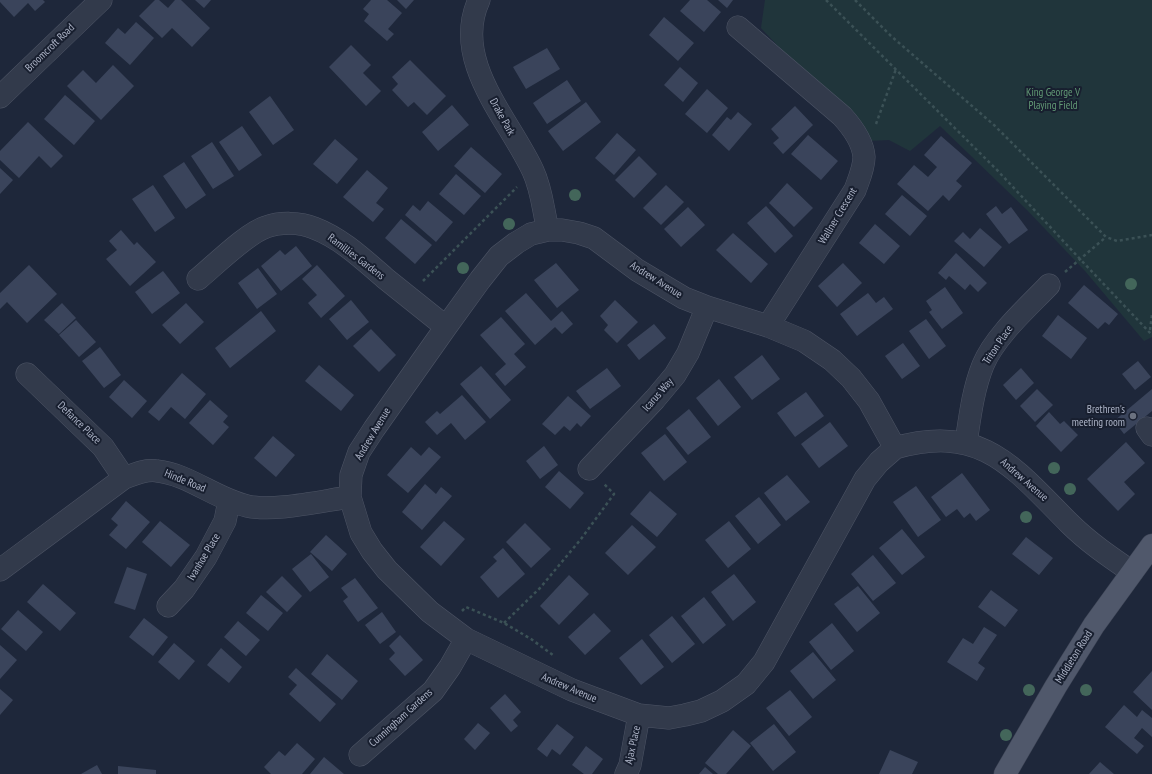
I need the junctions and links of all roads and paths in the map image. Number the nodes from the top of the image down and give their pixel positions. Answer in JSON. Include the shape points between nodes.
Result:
{"nodes":[{"id":1,"x":101,"y":0,"type":"edge"},
{"id":2,"x":479,"y":0,"type":"edge"},
{"id":3,"x":826,"y":0,"type":"edge"},
{"id":4,"x":854,"y":0,"type":"edge"},
{"id":5,"x":738,"y":27,"type":"dead end"},
{"id":6,"x":896,"y":69,"type":"junction"},
{"id":7,"x":0,"y":97,"type":"edge"},
{"id":8,"x":864,"y":156,"type":"junction"},
{"id":9,"x":533,"y":171,"type":"junction"},
{"id":10,"x":548,"y":230,"type":"junction"},
{"id":11,"x":1152,"y":235,"type":"edge"},
{"id":12,"x":1106,"y":237,"type":"junction"},
{"id":13,"x":1080,"y":259,"type":"junction"},
{"id":14,"x":198,"y":279,"type":"dead end"},
{"id":15,"x":1050,"y":285,"type":"joint"},
{"id":16,"x":408,"y":297,"type":"junction"},
{"id":17,"x":707,"y":307,"type":"junction"},
{"id":18,"x":1152,"y":314,"type":"edge"},
{"id":19,"x":768,"y":326,"type":"junction"},
{"id":20,"x":446,"y":327,"type":"junction"},
{"id":21,"x":1149,"y":331,"type":"junction"},
{"id":22,"x":1152,"y":335,"type":"edge"},
{"id":23,"x":27,"y":374,"type":"dead end"},
{"id":24,"x":966,"y":443,"type":"junction"},
{"id":25,"x":895,"y":448,"type":"junction"},
{"id":26,"x":589,"y":469,"type":"joint"},
{"id":27,"x":124,"y":478,"type":"junction"},
{"id":28,"x":350,"y":497,"type":"junction"},
{"id":29,"x":228,"y":501,"type":"junction"},
{"id":30,"x":1152,"y":545,"type":"edge"},
{"id":31,"x":0,"y":570,"type":"edge"},
{"id":32,"x":1132,"y":572,"type":"junction"},
{"id":33,"x":168,"y":606,"type":"dead end"},
{"id":34,"x":504,"y":623,"type":"dead end"},
{"id":35,"x":466,"y":639,"type":"junction"},
{"id":36,"x":639,"y":715,"type":"junction"},
{"id":37,"x":360,"y":755,"type":"dead end"},
{"id":38,"x":626,"y":774,"type":"edge"},
{"id":39,"x":1005,"y":774,"type":"edge"}],
"edges":[{"from":1,"to":7,"type":"street","name":"Broomcroft Road"},
{"from":2,"to":9,"type":"street","name":"Drake Park","via":[[474,10],[472,30],[473,50],[479,72]]},
{"from":3,"to":6,"type":"path"},
{"from":4,"to":12,"type":"path","via":[[891,36],[994,125]]},
{"from":5,"to":8,"type":"street","name":"Wallner Crescent","via":[[842,116],[860,141]]},
{"from":6,"to":8,"type":"path"},
{"from":6,"to":13,"type":"path","via":[[998,171]]},
{"from":8,"to":19,"type":"street","name":"Wallner Crescent","via":[[855,190]]},
{"from":9,"to":10,"type":"street","name":"Drake Park","via":[[542,196]]},
{"from":9,"to":16,"type":"path"},
{"from":10,"to":17,"type":"street","name":"Andrew Avenue","via":[[568,231],[594,238],[659,284]]},
{"from":10,"to":20,"type":"street","name":"Andrew Avenue","via":[[531,234],[499,256]]},
{"from":11,"to":12,"type":"path","via":[[1117,241]]},
{"from":12,"to":13,"type":"path"},
{"from":13,"to":15,"type":"path"},
{"from":13,"to":21,"type":"path"},
{"from":14,"to":16,"type":"street","name":"Ramillies Gardens","via":[[246,238],[265,227],[283,223],[298,224],[313,227],[336,239]]},
{"from":15,"to":24,"type":"street","name":"Triton Place","via":[[998,340],[984,364],[974,395]]},
{"from":16,"to":20,"type":"street","name":"Ramillies Gardens"},
{"from":17,"to":19,"type":"street","name":"Andrew Avenue"},
{"from":17,"to":26,"type":"street","name":"Icarus Way","via":[[688,353],[675,375]]},
{"from":18,"to":21,"type":"path"},
{"from":19,"to":25,"type":"street","name":"Andrew Avenue","via":[[804,341],[832,360],[851,378],[869,401]]},
{"from":20,"to":28,"type":"street","name":"Andrew Avenue","via":[[359,452],[351,475]]},
{"from":21,"to":22,"type":"path"},
{"from":23,"to":27,"type":"street","name":"Defiance Place","via":[[103,447]]},
{"from":24,"to":25,"type":"street","name":"Andrew Avenue","via":[[938,440],[915,442]]},
{"from":24,"to":32,"type":"street","name":"Andrew Avenue","via":[[981,448],[1016,470],[1098,549]]},
{"from":25,"to":36,"type":"street","name":"Andrew Avenue","via":[[865,479],[764,662],[746,684],[722,701],[685,715],[669,718]]},
{"from":26,"to":34,"type":"path","via":[[614,494],[540,588]]},
{"from":27,"to":29,"type":"street","name":"Hinde Road","via":[[156,470],[200,486]]},
{"from":27,"to":31,"type":"street","name":"Hinde Road"},
{"from":28,"to":29,"type":"street","name":"Hinde Road","via":[[263,509]]},
{"from":28,"to":35,"type":"street","name":"Andrew Avenue","via":[[361,533],[387,570],[430,612]]},
{"from":29,"to":33,"type":"street","name":"Ivanhoe Place","via":[[225,521],[206,557],[184,589]]},
{"from":30,"to":32,"type":"main road","name":"Middleton Road"},
{"from":32,"to":39,"type":"main road","name":"Middleton Road","via":[[1090,631]]},
{"from":35,"to":36,"type":"street","name":"Andrew Avenue","via":[[565,687]]},
{"from":35,"to":37,"type":"street","name":"Cunningham Gardens","via":[[433,691]]},
{"from":36,"to":38,"type":"street","name":"Ajax Place"}]}
